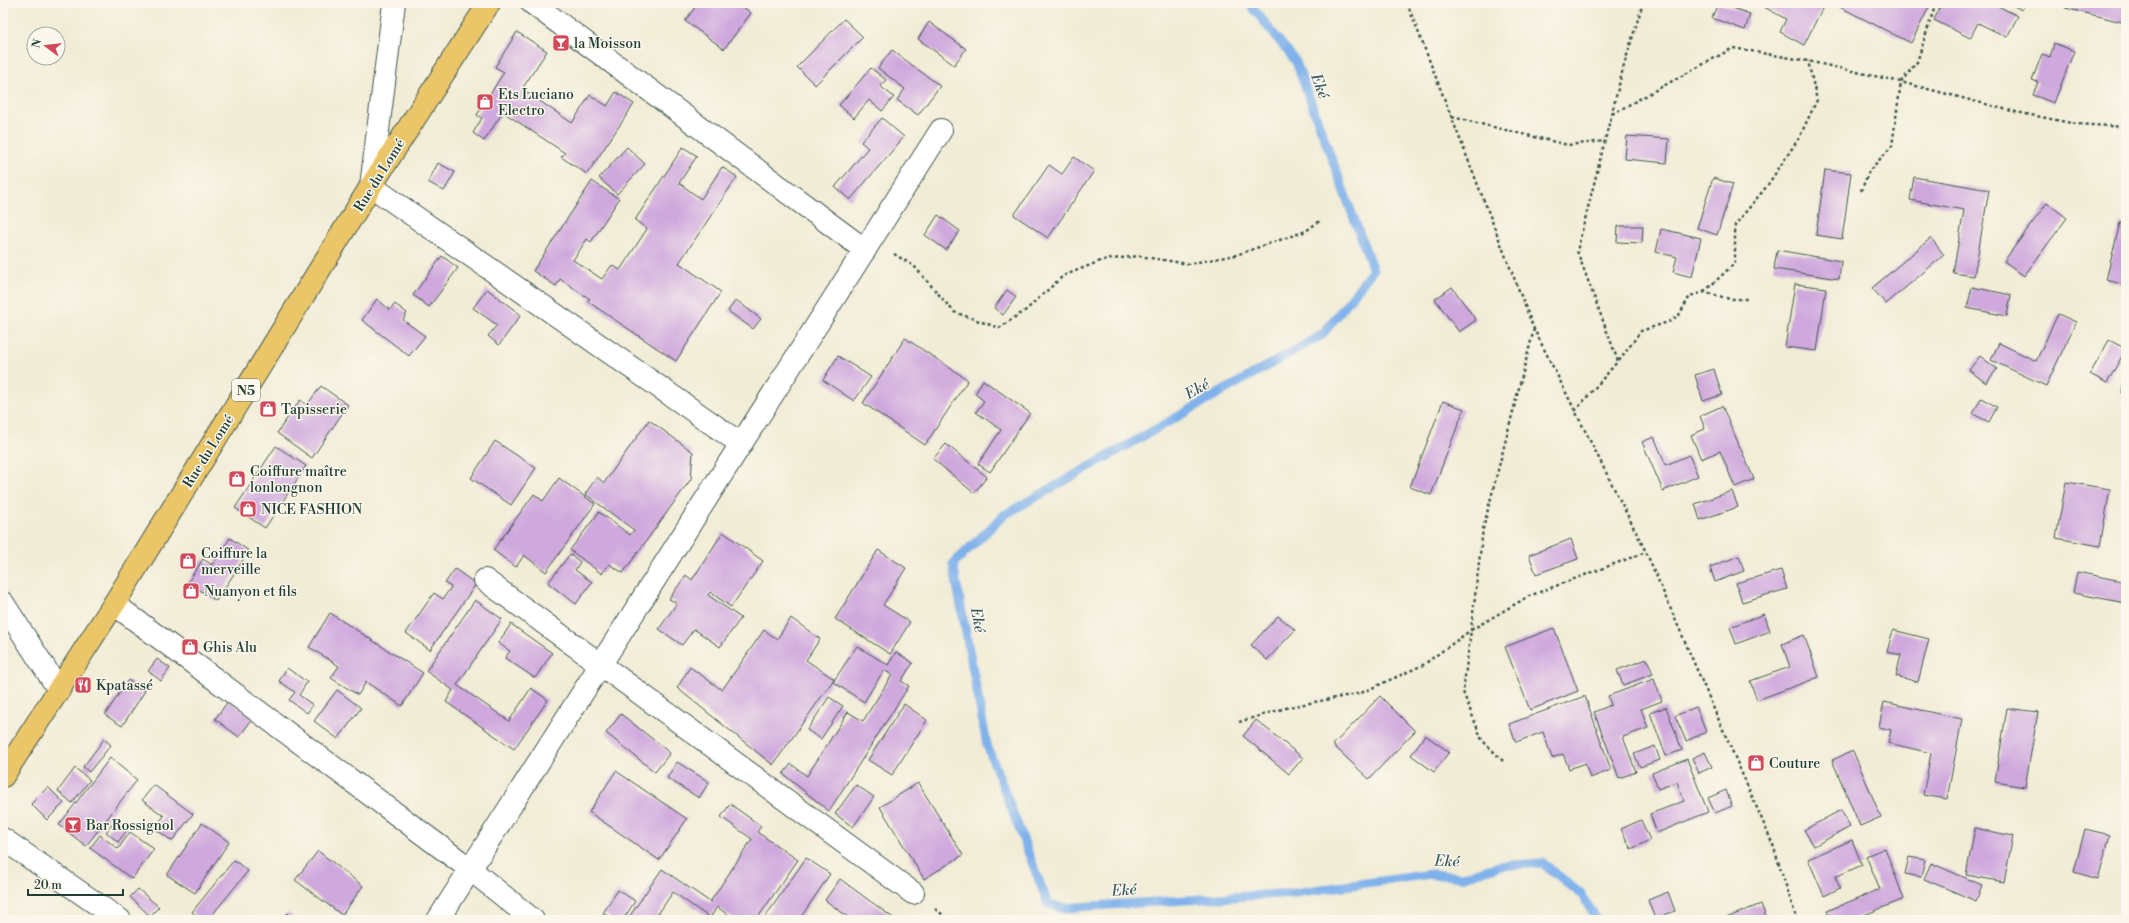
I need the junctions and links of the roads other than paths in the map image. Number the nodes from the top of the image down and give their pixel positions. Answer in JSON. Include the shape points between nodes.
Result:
{"nodes":[{"id":1,"x":394,"y":3,"type":"edge"},
{"id":2,"x":489,"y":3,"type":"edge"},
{"id":3,"x":532,"y":3,"type":"edge"},
{"id":4,"x":941,"y":130,"type":"dead end"},
{"id":5,"x":371,"y":186,"type":"junction"},
{"id":6,"x":865,"y":250,"type":"junction"},
{"id":7,"x":741,"y":444,"type":"junction"},
{"id":8,"x":486,"y":580,"type":"dead end"},
{"id":9,"x":3,"y":603,"type":"edge"},
{"id":10,"x":114,"y":604,"type":"junction"},
{"id":11,"x":601,"y":665,"type":"junction"},
{"id":12,"x":59,"y":690,"type":"junction"},
{"id":13,"x":3,"y":776,"type":"edge"},
{"id":14,"x":3,"y":839,"type":"edge"},
{"id":15,"x":470,"y":869,"type":"junction"},
{"id":16,"x":913,"y":894,"type":"dead end"},
{"id":17,"x":120,"y":920,"type":"edge"},
{"id":18,"x":438,"y":920,"type":"edge"},
{"id":19,"x":533,"y":920,"type":"edge"}],
"edges":[{"from":1,"to":5,"type":"street"},
{"from":2,"to":5,"type":"main road","name":"Rue du Lomé","number":"N5"},
{"from":3,"to":6,"type":"street"},
{"from":4,"to":6,"type":"street"},
{"from":5,"to":7,"type":"street"},
{"from":5,"to":10,"type":"main road","name":"Rue du Lomé","number":"N5"},
{"from":6,"to":7,"type":"street"},
{"from":7,"to":11,"type":"street"},
{"from":8,"to":11,"type":"street"},
{"from":9,"to":12,"type":"street"},
{"from":10,"to":12,"type":"main road","name":"Rue du Lomé","number":"N5"},
{"from":10,"to":15,"type":"street"},
{"from":11,"to":15,"type":"street"},
{"from":11,"to":16,"type":"street"},
{"from":12,"to":13,"type":"main road","name":"Rue du Lomé","number":"N5"},
{"from":14,"to":17,"type":"street"},
{"from":15,"to":18,"type":"street"},
{"from":15,"to":19,"type":"street"}]}
